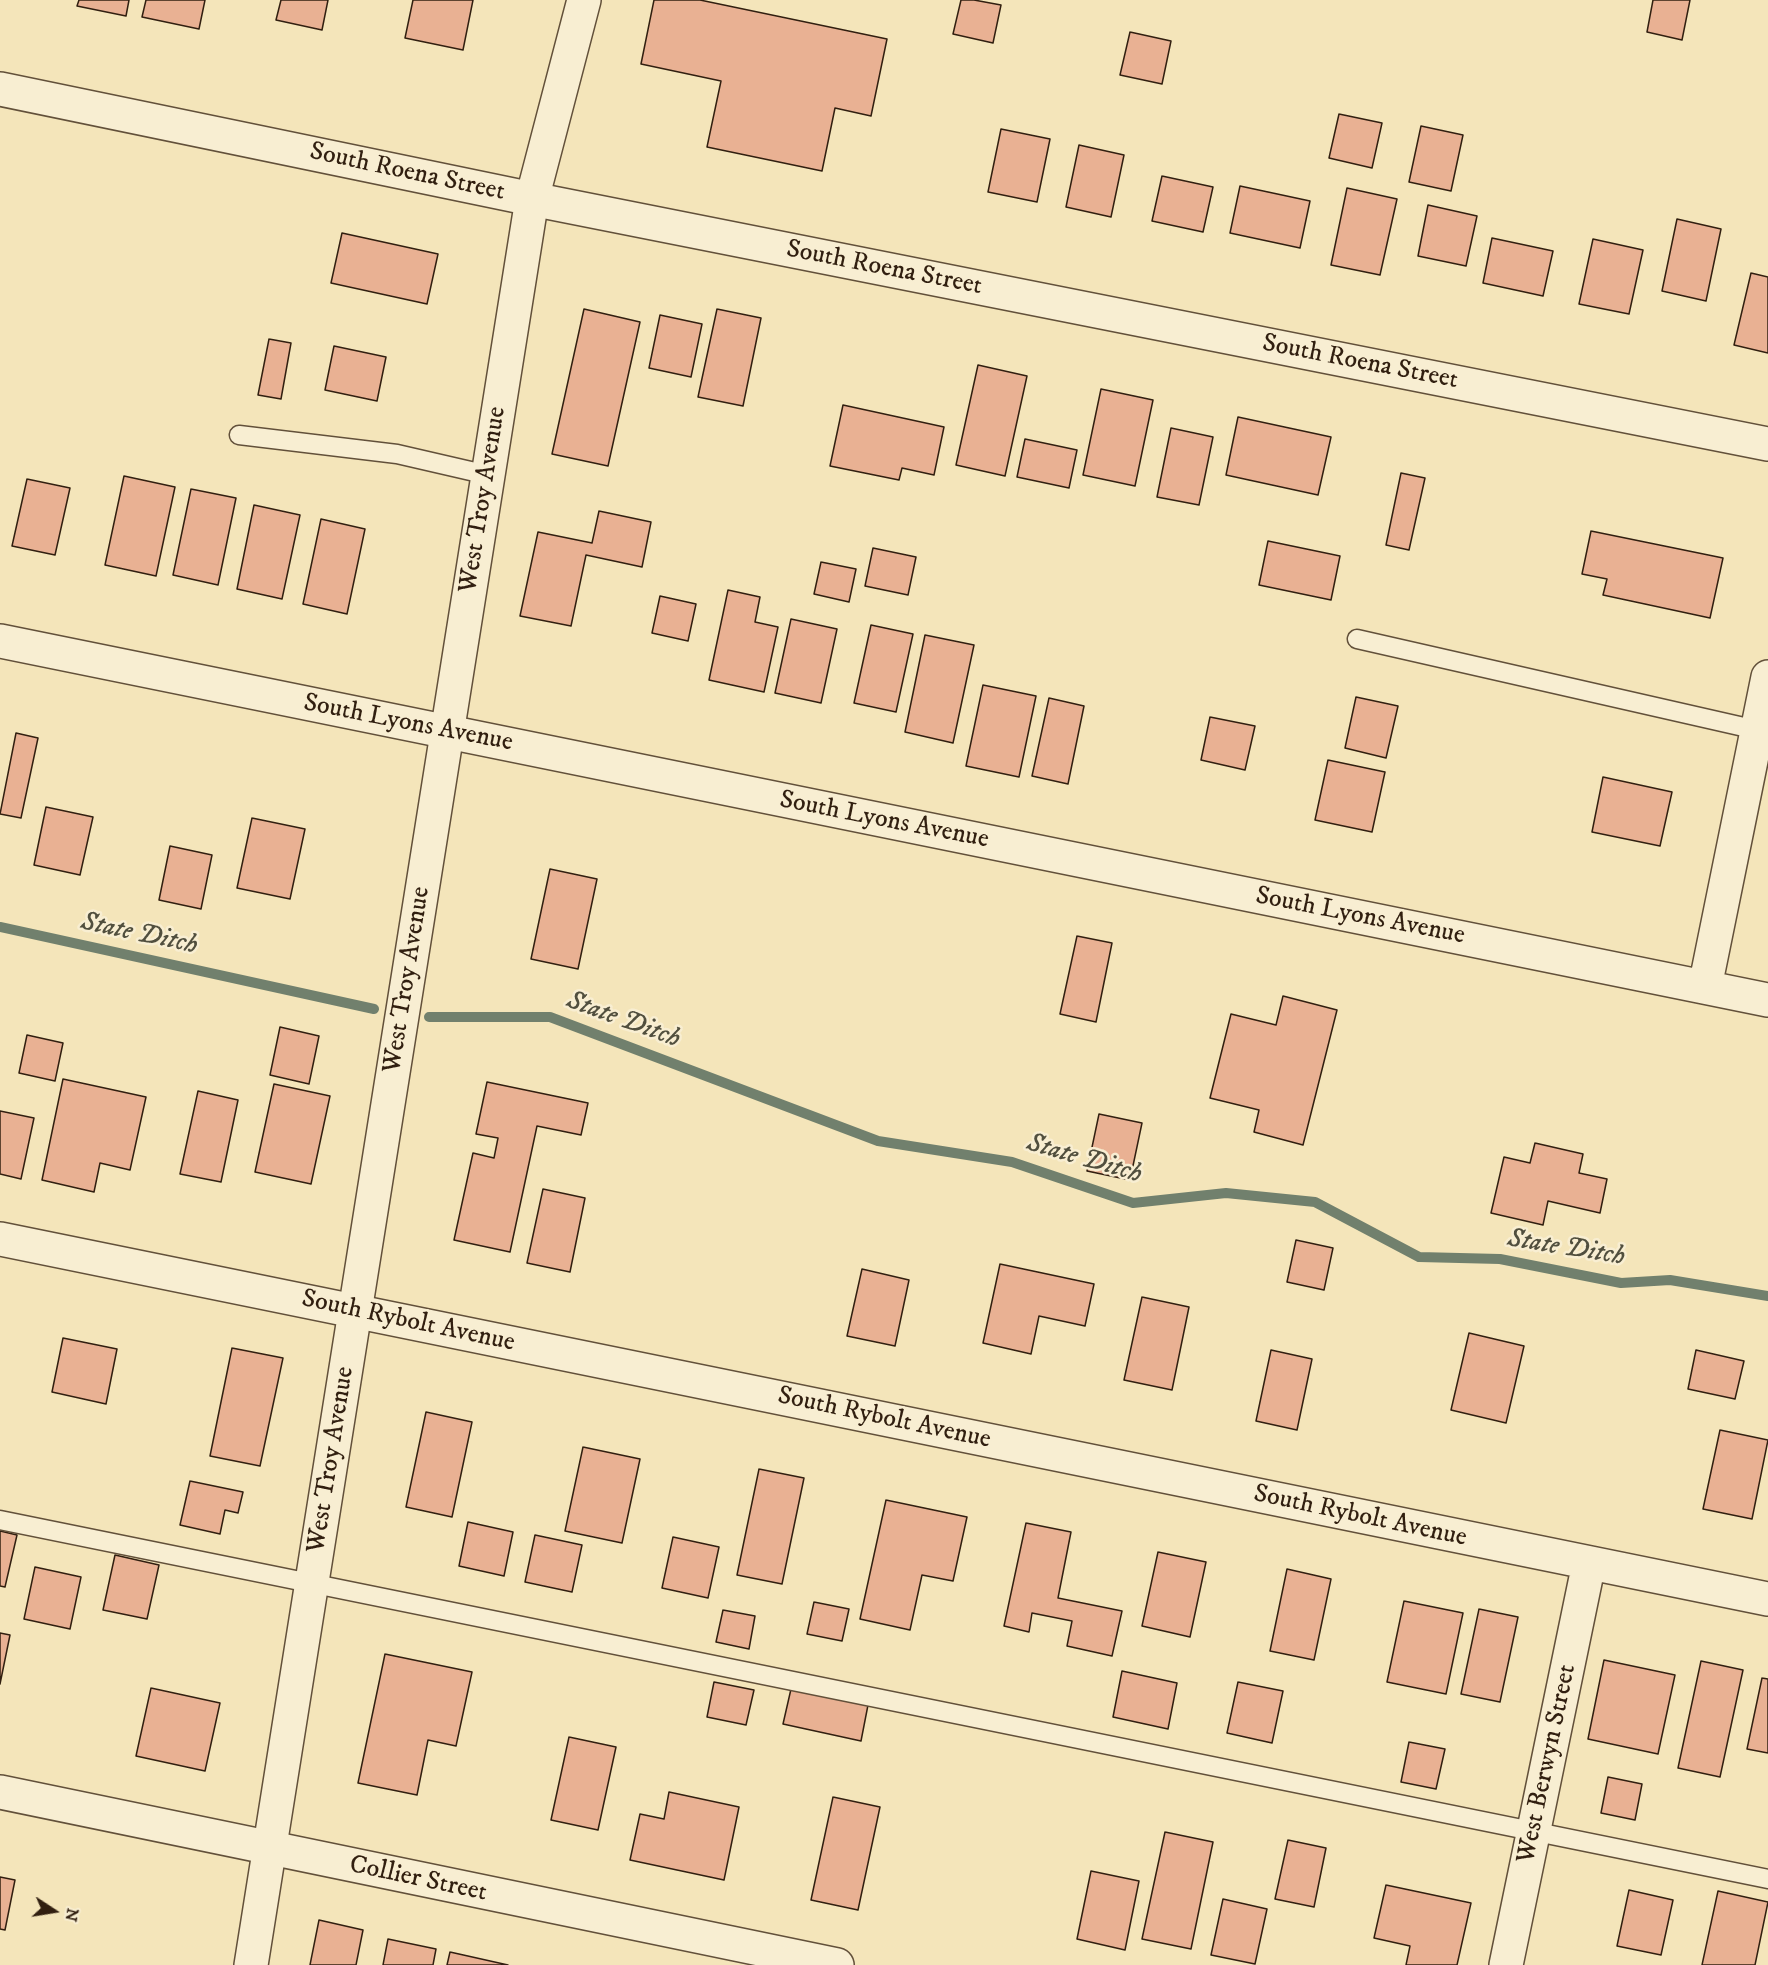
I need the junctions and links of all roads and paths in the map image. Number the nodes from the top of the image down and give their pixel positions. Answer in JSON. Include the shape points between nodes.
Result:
{"nodes":[{"id":1,"x":584,"y":0,"type":"edge"},
{"id":2,"x":0,"y":89,"type":"edge"},
{"id":3,"x":532,"y":199,"type":"junction"},
{"id":4,"x":239,"y":435,"type":"dead end"},
{"id":5,"x":1768,"y":444,"type":"edge"},
{"id":6,"x":488,"y":475,"type":"junction"},
{"id":7,"x":1357,"y":639,"type":"dead end"},
{"id":8,"x":0,"y":641,"type":"edge"},
{"id":9,"x":1768,"y":677,"type":"edge"},
{"id":10,"x":1757,"y":730,"type":"junction"},
{"id":11,"x":447,"y":732,"type":"junction"},
{"id":12,"x":1705,"y":987,"type":"junction"},
{"id":13,"x":1768,"y":1000,"type":"edge"},
{"id":14,"x":0,"y":1239,"type":"edge"},
{"id":15,"x":356,"y":1311,"type":"junction"},
{"id":16,"x":0,"y":1520,"type":"edge"},
{"id":17,"x":1589,"y":1563,"type":"junction"},
{"id":18,"x":312,"y":1584,"type":"junction"},
{"id":19,"x":1768,"y":1599,"type":"edge"},
{"id":20,"x":0,"y":1792,"type":"edge"},
{"id":21,"x":1534,"y":1830,"type":"junction"},
{"id":22,"x":270,"y":1849,"type":"junction"},
{"id":23,"x":1768,"y":1879,"type":"edge"},
{"id":24,"x":251,"y":1965,"type":"edge"},
{"id":25,"x":837,"y":1965,"type":"edge"},
{"id":26,"x":1506,"y":1965,"type":"edge"}],
"edges":[{"from":1,"to":3,"type":"street","name":"West Troy Avenue"},
{"from":2,"to":3,"type":"street","name":"South Roena Street"},
{"from":3,"to":5,"type":"street","name":"South Roena Street"},
{"from":3,"to":6,"type":"street","name":"West Troy Avenue"},
{"from":4,"to":6,"type":"lane","via":[[397,454]]},
{"from":6,"to":11,"type":"street","name":"West Troy Avenue"},
{"from":7,"to":10,"type":"lane"},
{"from":8,"to":11,"type":"street","name":"South Lyons Avenue"},
{"from":9,"to":10,"type":"street"},
{"from":10,"to":12,"type":"street"},
{"from":11,"to":12,"type":"street","name":"South Lyons Avenue"},
{"from":11,"to":15,"type":"street","name":"West Troy Avenue"},
{"from":12,"to":13,"type":"street","name":"South Lyons Avenue"},
{"from":14,"to":15,"type":"street","name":"South Rybolt Avenue"},
{"from":15,"to":17,"type":"street","name":"South Rybolt Avenue"},
{"from":15,"to":18,"type":"street","name":"West Troy Avenue"},
{"from":16,"to":18,"type":"lane"},
{"from":17,"to":19,"type":"street","name":"South Rybolt Avenue"},
{"from":17,"to":21,"type":"street","name":"West Berwyn Street"},
{"from":18,"to":21,"type":"lane"},
{"from":18,"to":22,"type":"street","name":"West Troy Avenue"},
{"from":20,"to":22,"type":"street","name":"Collier Street"},
{"from":21,"to":23,"type":"lane"},
{"from":21,"to":26,"type":"street","name":"West Berwyn Street"},
{"from":22,"to":24,"type":"street","name":"West Troy Avenue"},
{"from":22,"to":25,"type":"street","name":"Collier Street"}]}
